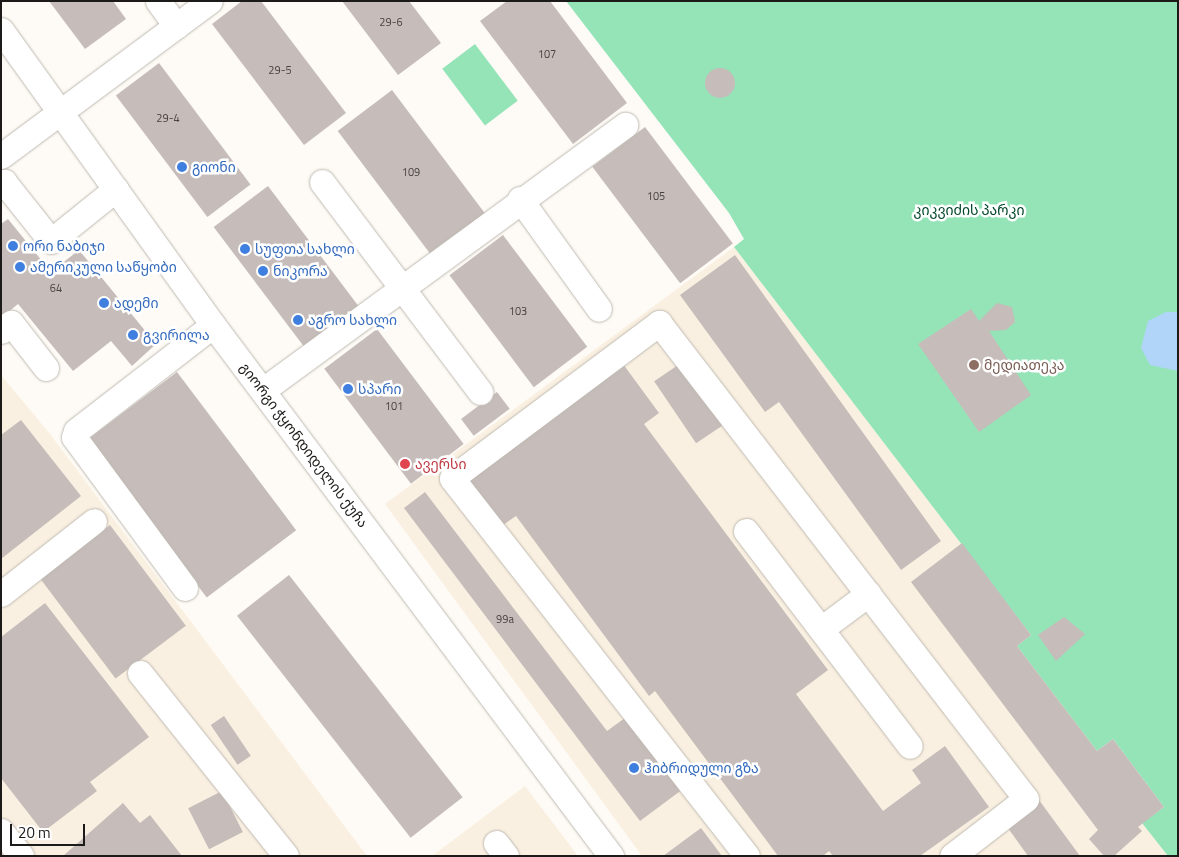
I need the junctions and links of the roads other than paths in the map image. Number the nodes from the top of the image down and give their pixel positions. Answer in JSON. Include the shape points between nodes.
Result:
{"nodes":[{"id":1,"x":158,"y":1,"type":"edge"},
{"id":2,"x":210,"y":1,"type":"edge"},
{"id":3,"x":176,"y":26,"type":"junction"},
{"id":4,"x":1,"y":30,"type":"edge"},
{"id":5,"x":56,"y":105,"type":"junction"},
{"id":6,"x":626,"y":125,"type":"dead end"},
{"id":7,"x":1,"y":134,"type":"edge"},
{"id":8,"x":1,"y":156,"type":"edge"},
{"id":9,"x":322,"y":182,"type":"dead end"},
{"id":10,"x":1,"y":184,"type":"edge"},
{"id":11,"x":116,"y":190,"type":"junction"},
{"id":12,"x":520,"y":199,"type":"junction"},
{"id":13,"x":400,"y":287,"type":"junction"},
{"id":14,"x":599,"y":309,"type":"dead end"},
{"id":15,"x":213,"y":325,"type":"junction"},
{"id":16,"x":1,"y":331,"type":"edge"},
{"id":17,"x":46,"y":368,"type":"dead end"},
{"id":18,"x":263,"y":390,"type":"junction"},
{"id":19,"x":480,"y":392,"type":"dead end"},
{"id":20,"x":94,"y":521,"type":"dead end"},
{"id":21,"x":746,"y":531,"type":"dead end"},
{"id":22,"x":185,"y":588,"type":"dead end"},
{"id":23,"x":1,"y":594,"type":"edge"},
{"id":24,"x":868,"y":594,"type":"junction"},
{"id":25,"x":821,"y":629,"type":"junction"},
{"id":26,"x":140,"y":673,"type":"dead end"},
{"id":27,"x":910,"y":746,"type":"dead end"},
{"id":28,"x":1,"y":831,"type":"edge"},
{"id":29,"x":21,"y":856,"type":"edge"},
{"id":30,"x":286,"y":856,"type":"edge"},
{"id":31,"x":611,"y":856,"type":"edge"},
{"id":32,"x":747,"y":856,"type":"edge"},
{"id":33,"x":952,"y":856,"type":"edge"}],
"edges":[{"from":1,"to":3,"type":"street"},
{"from":2,"to":3,"type":"street"},
{"from":3,"to":5,"type":"street"},
{"from":4,"to":5,"type":"street","name":"გიორგი ჭყონდიდელის ქუჩა"},
{"from":5,"to":7,"type":"street"},
{"from":5,"to":8,"type":"street"},
{"from":5,"to":11,"type":"street","name":"გიორგი ჭყონდიდელის ქუჩა"},
{"from":6,"to":12,"type":"street"},
{"from":9,"to":13,"type":"street"},
{"from":10,"to":11,"type":"street","via":[[4,182],[51,241]]},
{"from":11,"to":15,"type":"street","name":"გიორგი ჭყონდიდელის ქუჩა"},
{"from":12,"to":13,"type":"street"},
{"from":12,"to":14,"type":"street"},
{"from":13,"to":18,"type":"street"},
{"from":13,"to":19,"type":"street"},
{"from":15,"to":18,"type":"street","name":"გიორგი ჭყონდიდელის ქუჩა"},
{"from":15,"to":22,"type":"street","via":[[76,431],[74,438]]},
{"from":16,"to":17,"type":"street","via":[[12,323]]},
{"from":18,"to":31,"type":"street","name":"გიორგი ჭყონდიდელის ქუჩა"},
{"from":20,"to":23,"type":"street"},
{"from":21,"to":25,"type":"street"},
{"from":24,"to":25,"type":"street"},
{"from":24,"to":32,"type":"street","via":[[660,323],[452,478]]},
{"from":24,"to":33,"type":"street","via":[[1026,799]]},
{"from":25,"to":27,"type":"street"},
{"from":26,"to":30,"type":"street"},
{"from":28,"to":29,"type":"street"}]}
